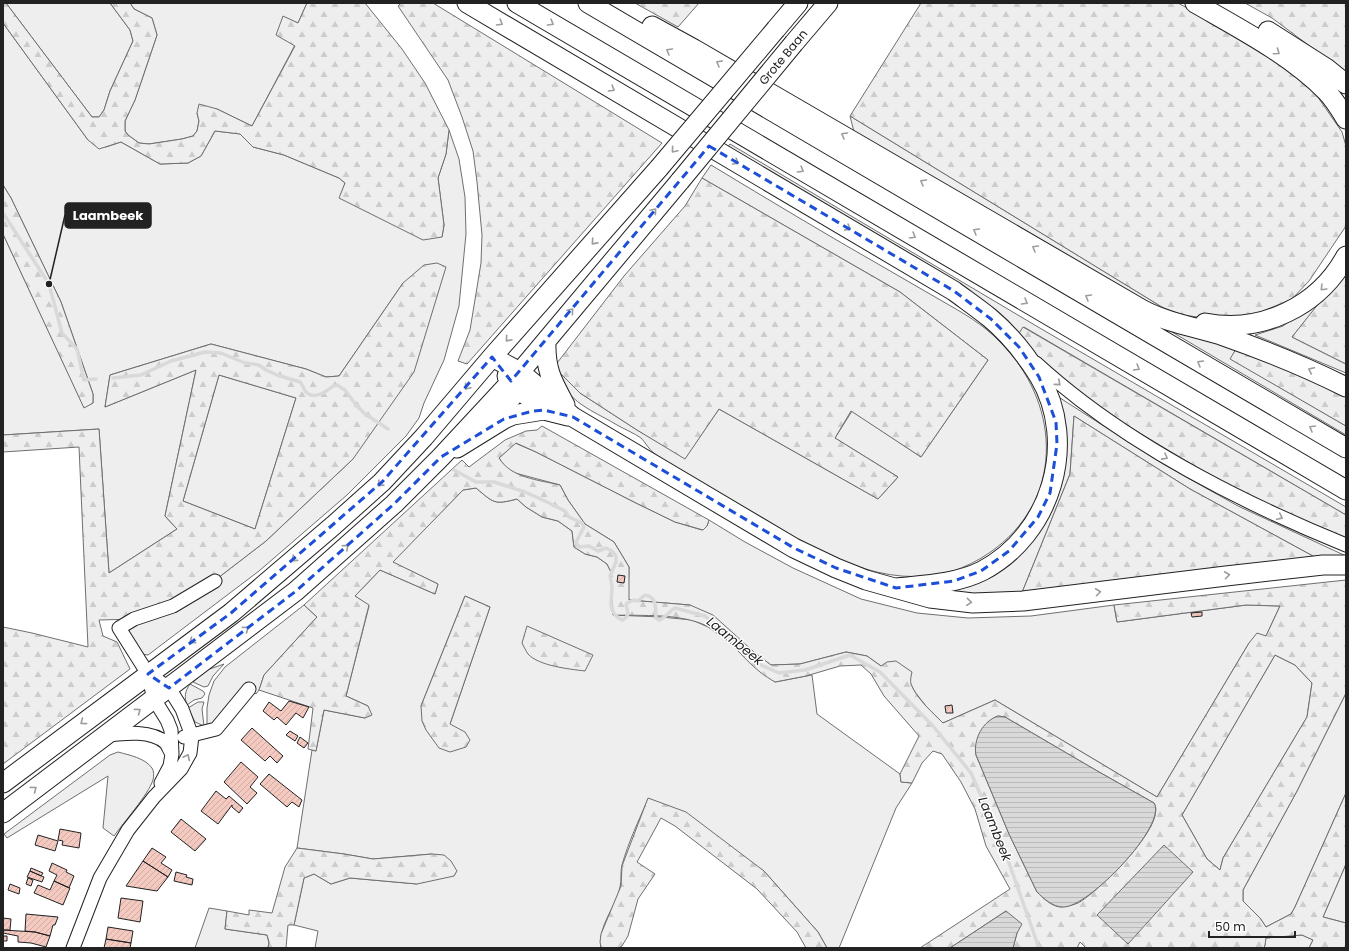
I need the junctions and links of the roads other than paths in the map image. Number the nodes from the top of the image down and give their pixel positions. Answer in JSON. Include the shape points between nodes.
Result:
{"nodes":[{"id":1,"x":467,"y":3,"type":"edge"},
{"id":2,"x":517,"y":3,"type":"edge"},
{"id":3,"x":588,"y":3,"type":"edge"},
{"id":4,"x":612,"y":3,"type":"edge"},
{"id":5,"x":798,"y":3,"type":"edge"},
{"id":6,"x":828,"y":3,"type":"edge"},
{"id":7,"x":1195,"y":3,"type":"edge"},
{"id":8,"x":1220,"y":3,"type":"edge"},
{"id":9,"x":1346,"y":84,"type":"edge"},
{"id":10,"x":1346,"y":118,"type":"edge"},
{"id":11,"x":1346,"y":256,"type":"edge"},
{"id":12,"x":1128,"y":302,"type":"junction"},
{"id":13,"x":546,"y":340,"type":"junction"},
{"id":14,"x":1019,"y":347,"type":"junction"},
{"id":15,"x":492,"y":357,"type":"junction"},
{"id":16,"x":520,"y":381,"type":"junction"},
{"id":17,"x":1346,"y":387,"type":"edge"},
{"id":18,"x":544,"y":410,"type":"junction"},
{"id":19,"x":573,"y":417,"type":"junction"},
{"id":20,"x":488,"y":429,"type":"junction"},
{"id":21,"x":1346,"y":448,"type":"edge"},
{"id":22,"x":440,"y":457,"type":"junction"},
{"id":23,"x":1346,"y":490,"type":"edge"},
{"id":24,"x":1346,"y":545,"type":"edge"},
{"id":25,"x":1346,"y":565,"type":"edge"},
{"id":26,"x":215,"y":582,"type":"dead end"},
{"id":27,"x":896,"y":588,"type":"junction"},
{"id":28,"x":148,"y":674,"type":"junction"},
{"id":29,"x":169,"y":688,"type":"junction"},
{"id":30,"x":249,"y":689,"type":"dead end"},
{"id":31,"x":154,"y":699,"type":"junction"},
{"id":32,"x":104,"y":736,"type":"junction"},
{"id":33,"x":192,"y":736,"type":"junction"},
{"id":34,"x":172,"y":740,"type":"junction"},
{"id":35,"x":172,"y":754,"type":"junction"},
{"id":36,"x":3,"y":783,"type":"edge"},
{"id":37,"x":154,"y":797,"type":"junction"},
{"id":38,"x":3,"y":813,"type":"edge"},
{"id":39,"x":73,"y":948,"type":"edge"}],
"edges":[{"from":1,"to":14,"type":"highway","one_way":true,"via":[[954,291],[992,319]]},
{"from":2,"to":23,"type":"highway","one_way":true},
{"from":21,"to":3,"type":"highway","one_way":true},
{"from":12,"to":4,"type":"highway","one_way":true},
{"from":5,"to":15,"type":"highway","name":"Grote Baan","one_way":true,"bridge":true,"via":[[659,168]]},
{"from":13,"to":6,"type":"highway","name":"Grote Baan","one_way":true,"bridge":true},
{"from":7,"to":10,"type":"highway","one_way":true,"via":[[1276,51],[1326,91]]},
{"from":8,"to":9,"type":"highway","via":[[1326,68]]},
{"from":11,"to":12,"type":"highway","one_way":true,"via":[[1335,274],[1313,298],[1282,315],[1260,322],[1210,324]]},
{"from":17,"to":12,"type":"highway","one_way":true,"via":[[1280,356],[1221,335],[1173,323]]},
{"from":13,"to":16,"type":"highway","name":"Grote Baan"},
{"from":13,"to":19,"type":"highway","via":[[546,362],[553,382]]},
{"from":14,"to":24,"type":"street","one_way":true,"via":[[1069,392],[1161,454],[1289,521]]},
{"from":14,"to":27,"type":"highway","via":[[1050,399],[1056,422],[1056,466],[1050,492],[1038,517],[1023,538],[981,571],[954,581]]},
{"from":15,"to":16,"type":"highway"},
{"from":15,"to":28,"type":"highway","name":"Grote Baan","one_way":true,"via":[[382,482],[230,613]]},
{"from":16,"to":18,"type":"highway"},
{"from":16,"to":19,"type":"highway"},
{"from":16,"to":20,"type":"street"},
{"from":16,"to":22,"type":"highway","name":"Grote Baan"},
{"from":18,"to":19,"type":"highway"},
{"from":18,"to":20,"type":"highway","via":[[513,415]]},
{"from":19,"to":27,"type":"highway","via":[[794,548],[866,580]]},
{"from":20,"to":22,"type":"highway"},
{"from":29,"to":22,"type":"highway","one_way":true,"via":[[296,591],[394,504]]},
{"from":27,"to":25,"type":"highway","one_way":true,"via":[[930,598],[973,603],[1023,601],[1233,575],[1323,565]]},
{"from":26,"to":28,"type":"street","via":[[173,606],[134,619],[119,628]]},
{"from":28,"to":29,"type":"street"},
{"from":28,"to":31,"type":"street"},
{"from":28,"to":36,"type":"highway","name":"Grote Baan","one_way":true},
{"from":29,"to":31,"type":"highway"},
{"from":29,"to":33,"type":"street","via":[[182,709]]},
{"from":30,"to":33,"type":"street","via":[[216,729]]},
{"from":32,"to":31,"type":"highway","one_way":true},
{"from":31,"to":34,"type":"street","via":[[167,720]]},
{"from":32,"to":35,"type":"street","via":[[129,732],[155,736],[166,743]]},
{"from":38,"to":32,"type":"highway","one_way":true},
{"from":33,"to":34,"type":"street"},
{"from":37,"to":33,"type":"street","one_way":true,"via":[[181,769],[190,753]]},
{"from":34,"to":35,"type":"street"},
{"from":35,"to":37,"type":"street","via":[[170,766]]},
{"from":37,"to":39,"type":"street","via":[[128,830],[100,878]]}]}
